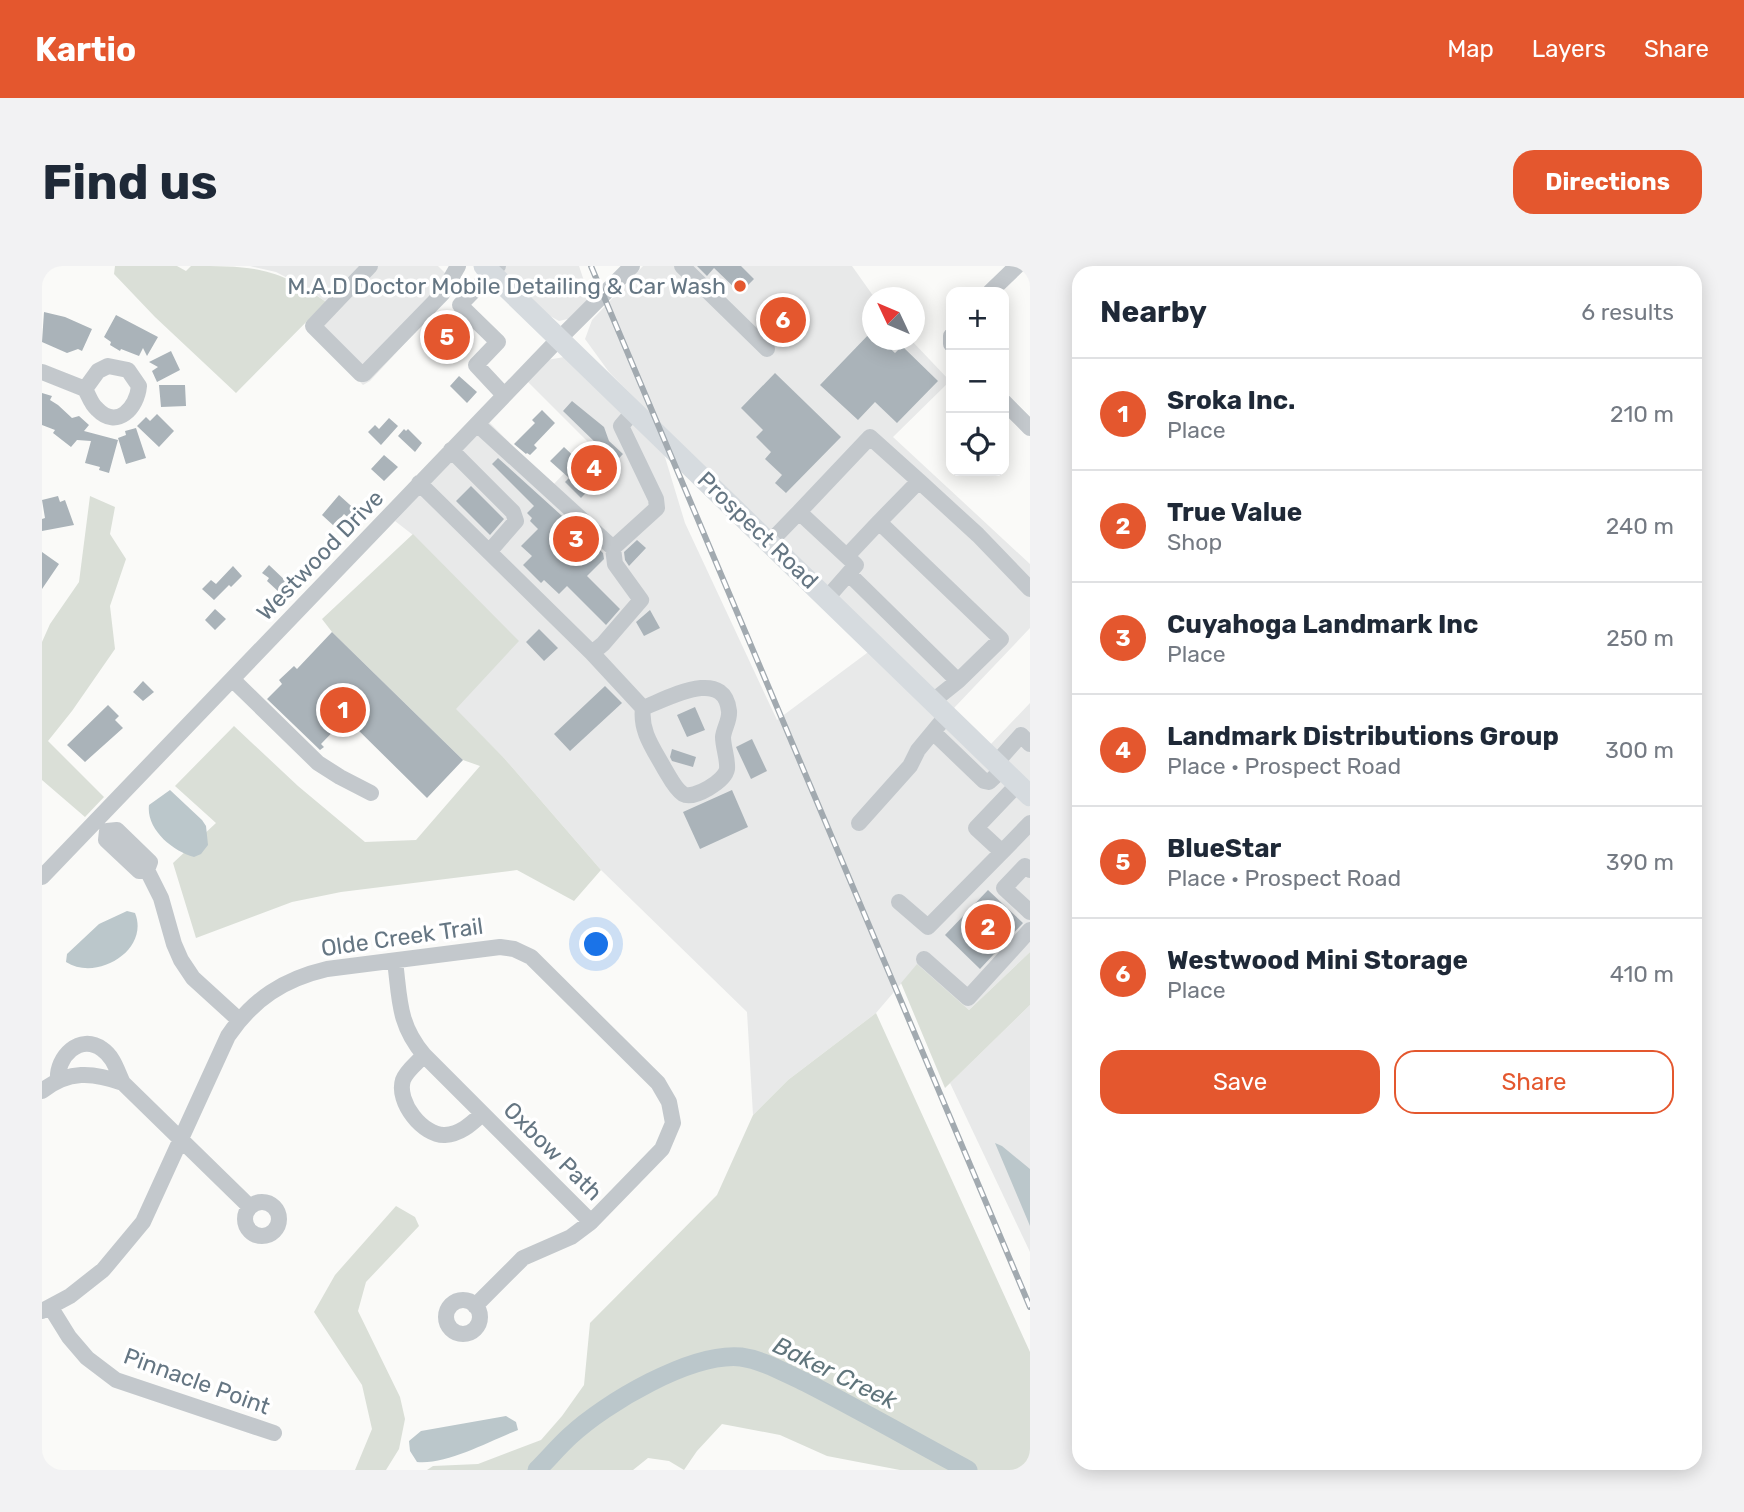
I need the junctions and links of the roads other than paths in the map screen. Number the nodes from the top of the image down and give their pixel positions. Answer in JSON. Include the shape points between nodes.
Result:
{"nodes":[{"id":1,"x":370,"y":266,"type":"edge"},
{"id":2,"x":458,"y":266,"type":"edge"},
{"id":3,"x":632,"y":266,"type":"edge"},
{"id":4,"x":682,"y":266,"type":"edge"},
{"id":5,"x":1017,"y":266,"type":"edge"},
{"id":6,"x":491,"y":268,"type":"edge"},
{"id":7,"x":995,"y":287,"type":"edge"},
{"id":8,"x":559,"y":338,"type":"junction"},
{"id":9,"x":767,"y":349,"type":"dead end"},
{"id":10,"x":42,"y":372,"type":"edge"},
{"id":11,"x":85,"y":388,"type":"dead end"},
{"id":12,"x":504,"y":395,"type":"junction"},
{"id":13,"x":1009,"y":407,"type":"edge"},
{"id":14,"x":634,"y":412,"type":"junction"},
{"id":15,"x":477,"y":424,"type":"junction"},
{"id":16,"x":1030,"y":428,"type":"edge"},
{"id":17,"x":451,"y":450,"type":"junction"},
{"id":18,"x":919,"y":481,"type":"junction"},
{"id":19,"x":419,"y":484,"type":"junction"},
{"id":20,"x":799,"y":512,"type":"junction"},
{"id":21,"x":879,"y":522,"type":"junction"},
{"id":22,"x":770,"y":542,"type":"junction"},
{"id":23,"x":613,"y":548,"type":"junction"},
{"id":24,"x":489,"y":552,"type":"junction"},
{"id":25,"x":847,"y":556,"type":"junction"},
{"id":26,"x":849,"y":574,"type":"junction"},
{"id":27,"x":1030,"y":589,"type":"edge"},
{"id":28,"x":827,"y":598,"type":"junction"},
{"id":29,"x":592,"y":653,"type":"junction"},
{"id":30,"x":232,"y":679,"type":"junction"},
{"id":31,"x":958,"y":681,"type":"junction"},
{"id":32,"x":643,"y":708,"type":"junction"},
{"id":33,"x":938,"y":716,"type":"junction"},
{"id":34,"x":1027,"y":735,"type":"edge"},
{"id":35,"x":999,"y":766,"type":"junction"},
{"id":36,"x":1024,"y":790,"type":"edge"},
{"id":37,"x":371,"y":793,"type":"dead end"},
{"id":38,"x":859,"y":823,"type":"dead end"},
{"id":39,"x":1030,"y":823,"type":"edge"},
{"id":40,"x":102,"y":826,"type":"junction"},
{"id":41,"x":1002,"y":852,"type":"junction"},
{"id":42,"x":1030,"y":870,"type":"edge"},
{"id":43,"x":42,"y":877,"type":"edge"},
{"id":44,"x":899,"y":902,"type":"dead end"},
{"id":45,"x":1030,"y":912,"type":"edge"},
{"id":46,"x":1030,"y":930,"type":"edge"},
{"id":47,"x":924,"y":959,"type":"dead end"},
{"id":48,"x":395,"y":961,"type":"junction"},
{"id":49,"x":239,"y":1020,"type":"junction"},
{"id":50,"x":424,"y":1055,"type":"junction"},
{"id":51,"x":58,"y":1080,"type":"junction"},
{"id":52,"x":123,"y":1083,"type":"junction"},
{"id":53,"x":42,"y":1091,"type":"edge"},
{"id":54,"x":482,"y":1114,"type":"junction"},
{"id":55,"x":181,"y":1140,"type":"junction"},
{"id":56,"x":250,"y":1208,"type":"dead end"},
{"id":57,"x":591,"y":1222,"type":"junction"},
{"id":58,"x":475,"y":1306,"type":"dead end"},
{"id":59,"x":47,"y":1310,"type":"edge"},
{"id":60,"x":274,"y":1433,"type":"dead end"}],
"edges":[{"from":1,"to":2,"type":"street","via":[[313,326],[361,374],[367,373],[442,294]]},
{"from":3,"to":8,"type":"street","name":"Westwood Drive"},
{"from":4,"to":9,"type":"street"},
{"from":5,"to":7,"type":"street"},
{"from":6,"to":8,"type":"main road","name":"Prospect Road"},
{"from":6,"to":12,"type":"street","via":[[460,305],[498,342],[476,365]]},
{"from":8,"to":12,"type":"street","name":"Westwood Drive"},
{"from":8,"to":14,"type":"main road","name":"Prospect Road"},
{"from":10,"to":11,"type":"street"},
{"from":12,"to":15,"type":"street","name":"Westwood Drive"},
{"from":13,"to":16,"type":"street"},
{"from":14,"to":22,"type":"main road","name":"Prospect Road"},
{"from":14,"to":23,"type":"street","via":[[621,425],[657,508]]},
{"from":15,"to":17,"type":"street","name":"Westwood Drive"},
{"from":15,"to":23,"type":"street"},
{"from":17,"to":19,"type":"street","name":"Westwood Drive"},
{"from":17,"to":24,"type":"street","via":[[513,512],[516,522]]},
{"from":18,"to":20,"type":"street","via":[[870,437]]},
{"from":18,"to":21,"type":"street"},
{"from":18,"to":27,"type":"street"},
{"from":19,"to":24,"type":"street"},
{"from":19,"to":30,"type":"street","name":"Westwood Drive"},
{"from":20,"to":22,"type":"street"},
{"from":20,"to":25,"type":"street"},
{"from":21,"to":25,"type":"street"},
{"from":21,"to":31,"type":"street","via":[[1001,639]]},
{"from":22,"to":28,"type":"main road","name":"Prospect Road"},
{"from":23,"to":29,"type":"street","via":[[615,564],[642,600]]},
{"from":24,"to":29,"type":"street"},
{"from":25,"to":26,"type":"street","via":[[856,565]]},
{"from":26,"to":28,"type":"street"},
{"from":26,"to":31,"type":"street"},
{"from":28,"to":33,"type":"main road","name":"Prospect Road"},
{"from":29,"to":32,"type":"street"},
{"from":30,"to":37,"type":"street","via":[[318,762]]},
{"from":30,"to":40,"type":"street","name":"Westwood Drive"},
{"from":31,"to":33,"type":"street"},
{"from":32,"to":32,"type":"street","via":[[646,734],[683,794],[700,792],[723,777],[727,770],[723,736],[730,714],[719,691],[695,688]]},
{"from":33,"to":35,"type":"main road","name":"Prospect Road"},
{"from":33,"to":38,"type":"street","via":[[910,766]]},
{"from":34,"to":35,"type":"street"},
{"from":35,"to":36,"type":"main road","name":"Prospect Road"},
{"from":36,"to":41,"type":"street","via":[[976,828]]},
{"from":39,"to":41,"type":"street"},
{"from":40,"to":43,"type":"street","name":"Westwood Drive"},
{"from":40,"to":49,"type":"street","via":[[117,830],[150,862],[147,870],[181,960]]},
{"from":41,"to":44,"type":"street","via":[[928,927]]},
{"from":42,"to":45,"type":"street","via":[[1025,866],[1004,888]]},
{"from":46,"to":47,"type":"street","via":[[968,998]]},
{"from":48,"to":49,"type":"street","name":"Olde Creek Trail","via":[[303,975],[264,996]]},
{"from":48,"to":50,"type":"street","name":"Oxbow Path","via":[[403,1021]]},
{"from":48,"to":57,"type":"street","name":"Olde Creek Trail","via":[[500,947],[523,953],[562,985],[658,1083],[669,1102],[673,1123],[662,1149]]},
{"from":49,"to":55,"type":"street","name":"Olde Creek Trail"},
{"from":50,"to":54,"type":"street","name":"Oxbow Path"},
{"from":50,"to":54,"type":"street","name":"Oxbow Path","via":[[404,1076],[401,1087],[417,1120],[431,1132],[447,1135],[468,1127]]},
{"from":51,"to":52,"type":"street","via":[[79,1074],[102,1075]]},
{"from":51,"to":52,"type":"street","via":[[64,1055],[89,1044],[101,1047],[111,1057]]},
{"from":51,"to":53,"type":"street"},
{"from":52,"to":55,"type":"street"},
{"from":54,"to":57,"type":"street","name":"Oxbow Path"},
{"from":55,"to":56,"type":"street"},
{"from":55,"to":59,"type":"street","name":"Olde Creek Trail","via":[[149,1212],[130,1240],[103,1270]]},
{"from":57,"to":58,"type":"street","name":"Olde Creek Trail","via":[[571,1237],[523,1258]]},
{"from":59,"to":60,"type":"street","name":"Pinnacle Point","via":[[87,1358],[116,1380]]}]}
